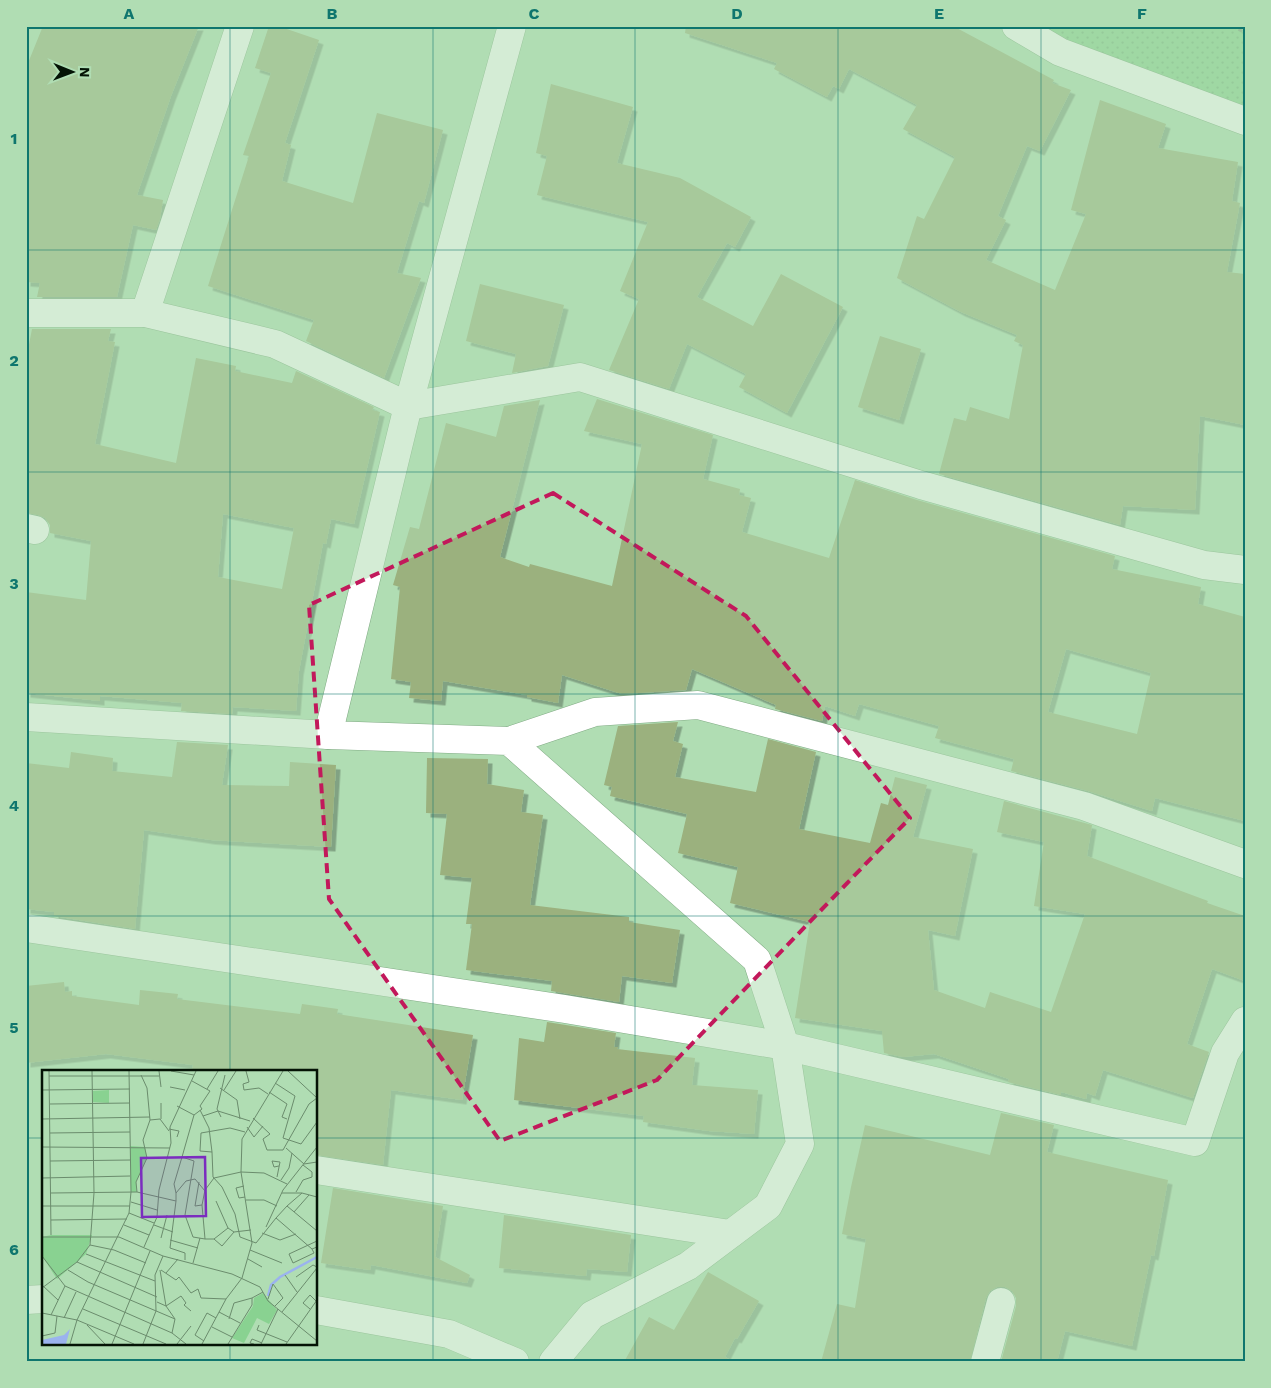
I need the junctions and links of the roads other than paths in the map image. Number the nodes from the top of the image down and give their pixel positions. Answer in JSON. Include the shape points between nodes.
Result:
{"nodes":[{"id":1,"x":240,"y":26,"type":"edge"},
{"id":2,"x":512,"y":26,"type":"edge"},
{"id":3,"x":1016,"y":26,"type":"edge"},
{"id":4,"x":1245,"y":121,"type":"edge"},
{"id":5,"x":26,"y":313,"type":"edge"},
{"id":6,"x":145,"y":313,"type":"junction"},
{"id":7,"x":408,"y":406,"type":"junction"},
{"id":8,"x":1245,"y":570,"type":"edge"},
{"id":9,"x":26,"y":717,"type":"edge"},
{"id":10,"x":328,"y":735,"type":"junction"},
{"id":11,"x":509,"y":741,"type":"junction"},
{"id":12,"x":1245,"y":864,"type":"edge"},
{"id":13,"x":26,"y":928,"type":"edge"},
{"id":14,"x":1245,"y":1021,"type":"edge"},
{"id":15,"x":786,"y":1046,"type":"junction"},
{"id":16,"x":318,"y":1170,"type":"edge"},
{"id":17,"x":730,"y":1234,"type":"junction"},
{"id":18,"x":42,"y":1299,"type":"edge"},
{"id":19,"x":26,"y":1300,"type":"edge"},
{"id":20,"x":1001,"y":1302,"type":"dead end"},
{"id":21,"x":318,"y":1310,"type":"edge"},
{"id":22,"x":515,"y":1362,"type":"edge"},
{"id":23,"x":553,"y":1362,"type":"edge"},
{"id":24,"x":985,"y":1362,"type":"edge"}],
"edges":[{"from":1,"to":6,"type":"street"},
{"from":2,"to":7,"type":"street"},
{"from":3,"to":4,"type":"street","via":[[1060,52]]},
{"from":5,"to":6,"type":"street"},
{"from":6,"to":7,"type":"street","via":[[275,344]]},
{"from":7,"to":8,"type":"street","via":[[580,377],[921,485],[1204,565]]},
{"from":7,"to":10,"type":"street"},
{"from":9,"to":10,"type":"street"},
{"from":10,"to":11,"type":"street"},
{"from":11,"to":12,"type":"street","via":[[595,712],[698,705],[1084,806]]},
{"from":11,"to":15,"type":"street","via":[[757,960]]},
{"from":13,"to":15,"type":"street"},
{"from":14,"to":15,"type":"street","via":[[1225,1053],[1195,1142]]},
{"from":15,"to":17,"type":"street","via":[[800,1144],[768,1206]]},
{"from":16,"to":17,"type":"street"},
{"from":17,"to":23,"type":"street","via":[[688,1266],[592,1315]]},
{"from":18,"to":19,"type":"street"},
{"from":20,"to":24,"type":"street"},
{"from":21,"to":22,"type":"street","via":[[450,1334]]}]}
